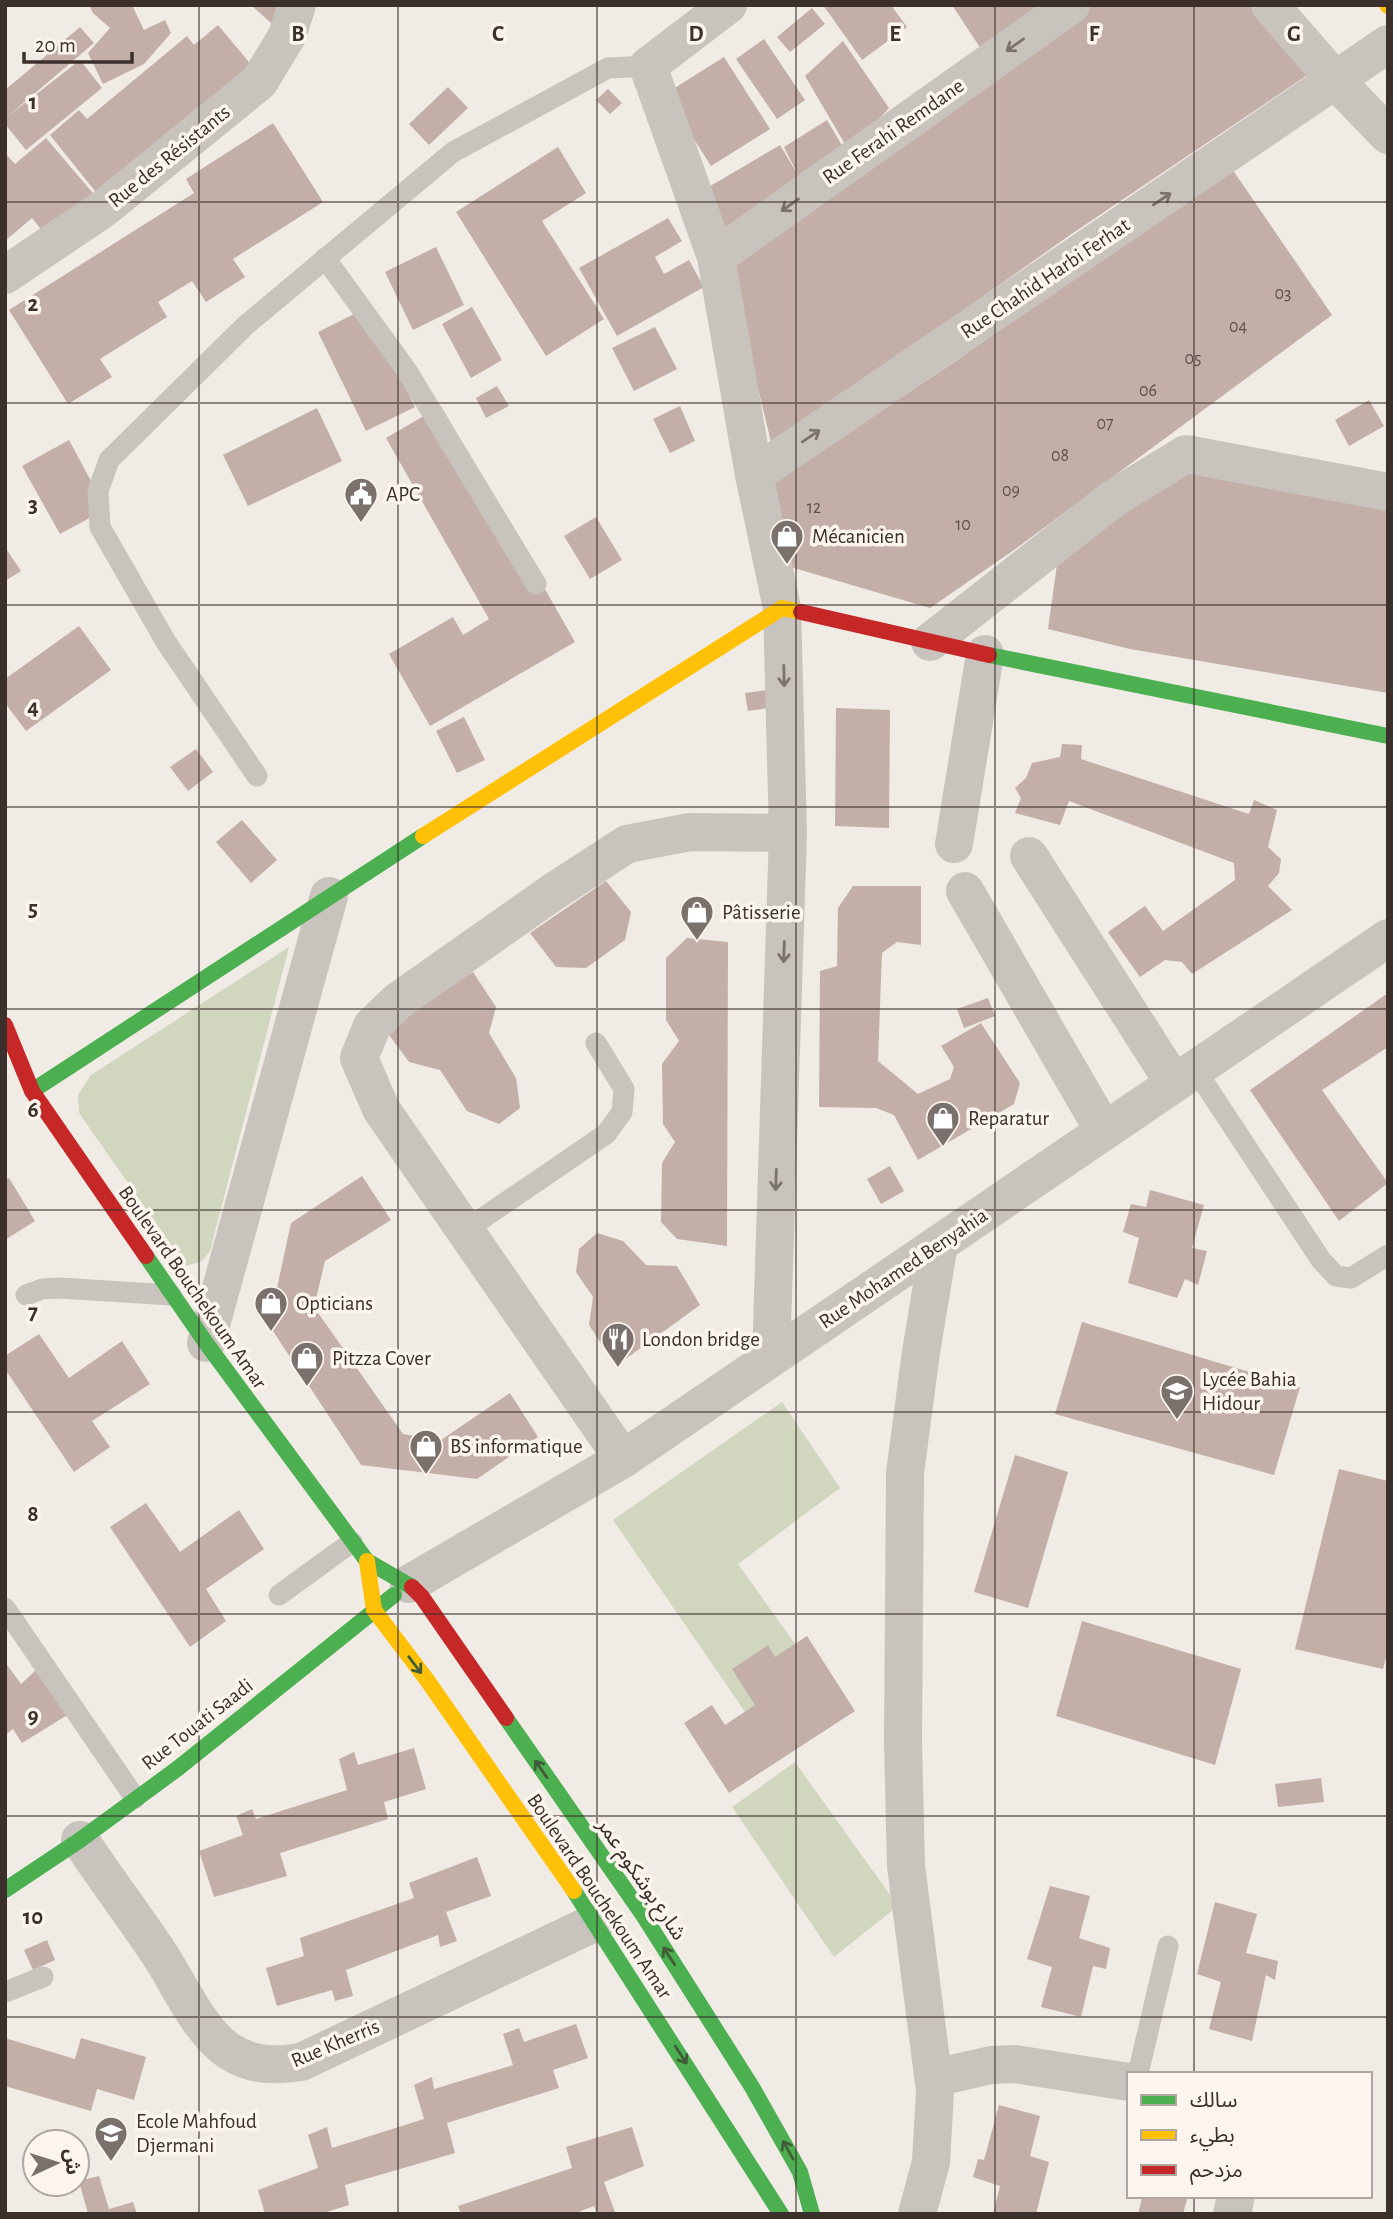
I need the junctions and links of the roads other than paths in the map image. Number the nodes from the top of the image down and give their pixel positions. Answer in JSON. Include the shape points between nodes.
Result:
{"nodes":[{"id":1,"x":297,"y":5,"type":"edge"},
{"id":2,"x":728,"y":5,"type":"edge"},
{"id":3,"x":1071,"y":5,"type":"edge"},
{"id":4,"x":1270,"y":5,"type":"edge"},
{"id":5,"x":1388,"y":44,"type":"edge"},
{"id":6,"x":648,"y":66,"type":"junction"},
{"id":7,"x":1336,"y":81,"type":"junction"},
{"id":8,"x":1388,"y":135,"type":"edge"},
{"id":9,"x":716,"y":257,"type":"junction"},
{"id":10,"x":325,"y":258,"type":"junction"},
{"id":11,"x":5,"y":275,"type":"edge"},
{"id":12,"x":754,"y":474,"type":"junction"},
{"id":13,"x":1388,"y":492,"type":"edge"},
{"id":14,"x":536,"y":584,"type":"dead end"},
{"id":15,"x":782,"y":608,"type":"junction"},
{"id":16,"x":930,"y":642,"type":"junction"},
{"id":17,"x":985,"y":654,"type":"junction"},
{"id":18,"x":1388,"y":736,"type":"edge"},
{"id":19,"x":257,"y":776,"type":"dead end"},
{"id":20,"x":788,"y":833,"type":"junction"},
{"id":21,"x":954,"y":844,"type":"dead end"},
{"id":22,"x":1029,"y":856,"type":"dead end"},
{"id":23,"x":965,"y":891,"type":"dead end"},
{"id":24,"x":329,"y":896,"type":"junction"},
{"id":25,"x":1388,"y":938,"type":"edge"},
{"id":26,"x":5,"y":1024,"type":"edge"},
{"id":27,"x":596,"y":1042,"type":"dead end"},
{"id":28,"x":5,"y":1059,"type":"edge"},
{"id":29,"x":1184,"y":1076,"type":"junction"},
{"id":30,"x":32,"y":1091,"type":"junction"},
{"id":31,"x":1104,"y":1131,"type":"junction"},
{"id":32,"x":464,"y":1231,"type":"junction"},
{"id":33,"x":939,"y":1244,"type":"junction"},
{"id":34,"x":1388,"y":1255,"type":"edge"},
{"id":35,"x":171,"y":1294,"type":"junction"},
{"id":36,"x":26,"y":1295,"type":"dead end"},
{"id":37,"x":206,"y":1343,"type":"junction"},
{"id":38,"x":771,"y":1358,"type":"junction"},
{"id":39,"x":623,"y":1459,"type":"junction"},
{"id":40,"x":352,"y":1542,"type":"junction"},
{"id":41,"x":367,"y":1561,"type":"junction"},
{"id":42,"x":410,"y":1584,"type":"junction"},
{"id":43,"x":279,"y":1595,"type":"dead end"},
{"id":44,"x":5,"y":1608,"type":"edge"},
{"id":45,"x":374,"y":1610,"type":"junction"},
{"id":46,"x":135,"y":1798,"type":"junction"},
{"id":47,"x":80,"y":1840,"type":"junction"},
{"id":48,"x":5,"y":1890,"type":"edge"},
{"id":49,"x":596,"y":1923,"type":"junction"},
{"id":50,"x":1168,"y":1945,"type":"dead end"},
{"id":51,"x":43,"y":1977,"type":"dead end"},
{"id":52,"x":5,"y":1992,"type":"edge"},
{"id":53,"x":1138,"y":2072,"type":"edge"},
{"id":54,"x":934,"y":2078,"type":"junction"},
{"id":55,"x":1127,"y":2082,"type":"edge"},
{"id":56,"x":781,"y":2214,"type":"edge"},
{"id":57,"x":812,"y":2214,"type":"edge"},
{"id":58,"x":917,"y":2214,"type":"edge"}],
"edges":[{"from":1,"to":11,"type":"street","name":"Rue des Résistants","via":[[287,36],[259,82],[103,209]]},
{"from":2,"to":6,"type":"street"},
{"from":3,"to":9,"type":"street","name":"Rue Ferahi Remdane","one_way":true},
{"from":4,"to":7,"type":"street"},
{"from":5,"to":7,"type":"street","name":"Rue Chahid Harbi Ferhat"},
{"from":6,"to":9,"type":"street"},
{"from":6,"to":10,"type":"lane","via":[[608,68],[453,152]]},
{"from":7,"to":8,"type":"street"},
{"from":12,"to":7,"type":"street","name":"Rue Chahid Harbi Ferhat","one_way":true},
{"from":9,"to":12,"type":"street"},
{"from":10,"to":14,"type":"lane","via":[[407,371]]},
{"from":10,"to":19,"type":"lane","via":[[246,325],[109,460],[98,491],[100,527],[166,642]]},
{"from":12,"to":15,"type":"street"},
{"from":13,"to":16,"type":"street","via":[[1185,454],[1114,498]]},
{"from":15,"to":16,"type":"street"},
{"from":15,"to":20,"type":"street","one_way":true},
{"from":15,"to":24,"type":"street"},
{"from":16,"to":17,"type":"street"},
{"from":17,"to":18,"type":"street"},
{"from":17,"to":21,"type":"street"},
{"from":20,"to":32,"type":"street","via":[[690,832],[626,844],[398,1001],[372,1026],[359,1058],[381,1109]]},
{"from":20,"to":38,"type":"street","one_way":true},
{"from":22,"to":29,"type":"street"},
{"from":23,"to":31,"type":"street"},
{"from":24,"to":30,"type":"street"},
{"from":24,"to":37,"type":"street"},
{"from":25,"to":29,"type":"street","name":"Rue Mohamed Benyahia"},
{"from":26,"to":30,"type":"street","name":"Boulevard Bouchekoum Amar"},
{"from":27,"to":32,"type":"lane","via":[[624,1090],[622,1112],[606,1134]]},
{"from":28,"to":30,"type":"street"},
{"from":29,"to":31,"type":"street","name":"Rue Mohamed Benyahia"},
{"from":29,"to":34,"type":"lane","via":[[1336,1276],[1351,1278]]},
{"from":30,"to":35,"type":"street","name":"Boulevard Bouchekoum Amar"},
{"from":31,"to":33,"type":"street","name":"Rue Mohamed Benyahia"},
{"from":32,"to":39,"type":"street"},
{"from":33,"to":38,"type":"street","name":"Rue Mohamed Benyahia"},
{"from":33,"to":54,"type":"street","via":[[905,1473],[903,1690],[906,1866]]},
{"from":35,"to":36,"type":"lane","via":[[59,1288]]},
{"from":35,"to":37,"type":"street","name":"Boulevard Bouchekoum Amar"},
{"from":37,"to":40,"type":"street","name":"Boulevard Bouchekoum Amar"},
{"from":38,"to":39,"type":"street","name":"Rue Mohamed Benyahia"},
{"from":39,"to":42,"type":"street","name":"Rue Mohamed Benyahia"},
{"from":40,"to":41,"type":"street","name":"Boulevard Bouchekoum Amar"},
{"from":40,"to":43,"type":"lane"},
{"from":41,"to":42,"type":"street"},
{"from":41,"to":45,"type":"street"},
{"from":42,"to":45,"type":"street","name":"Rue Touati Saadi"},
{"from":57,"to":42,"type":"street","name":"شارع بوشكوم عمر","one_way":true,"via":[[800,2172],[657,1938]]},
{"from":44,"to":46,"type":"lane"},
{"from":45,"to":46,"type":"street","name":"Rue Touati Saadi"},
{"from":45,"to":49,"type":"street","name":"Boulevard Bouchekoum Amar","one_way":true},
{"from":46,"to":47,"type":"street","name":"Rue Touati Saadi"},
{"from":47,"to":48,"type":"street","name":"Rue Touati Saadi"},
{"from":47,"to":49,"type":"street","name":"Rue Kherris","via":[[212,2036],[244,2059],[262,2064],[301,2062]]},
{"from":49,"to":56,"type":"street","name":"Boulevard Bouchekoum Amar","one_way":true},
{"from":50,"to":53,"type":"lane"},
{"from":51,"to":52,"type":"lane"},
{"from":54,"to":55,"type":"street","via":[[1015,2064]]},
{"from":54,"to":58,"type":"street","via":[[930,2162]]}]}
